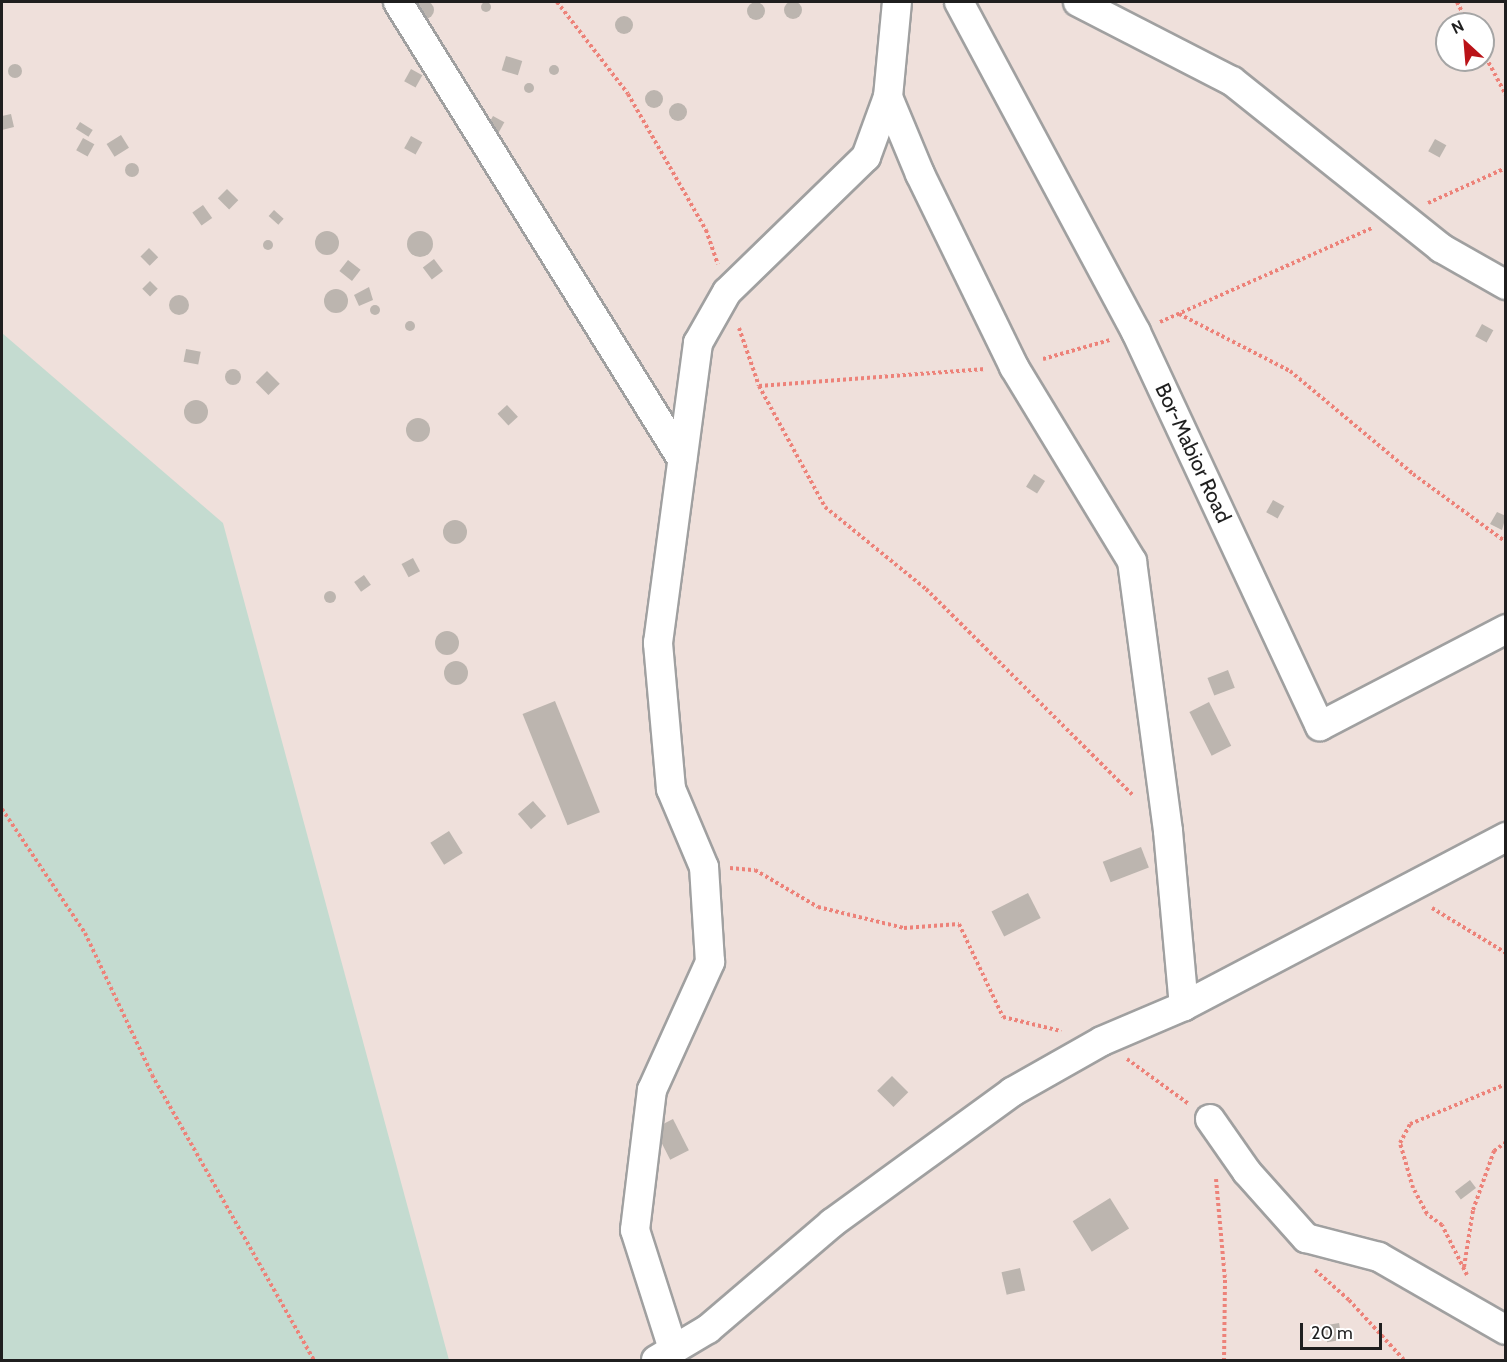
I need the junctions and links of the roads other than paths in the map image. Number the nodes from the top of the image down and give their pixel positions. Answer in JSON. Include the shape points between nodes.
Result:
{"nodes":[{"id":1,"x":398,"y":2,"type":"edge"},
{"id":2,"x":897,"y":2,"type":"edge"},
{"id":3,"x":959,"y":2,"type":"edge"},
{"id":4,"x":1078,"y":2,"type":"edge"},
{"id":5,"x":888,"y":97,"type":"junction"},
{"id":6,"x":1506,"y":285,"type":"edge"},
{"id":7,"x":682,"y":459,"type":"junction"},
{"id":8,"x":1506,"y":629,"type":"edge"},
{"id":9,"x":1506,"y":837,"type":"edge"},
{"id":10,"x":1184,"y":1006,"type":"junction"},
{"id":11,"x":1210,"y":1119,"type":"road end"},
{"id":12,"x":1506,"y":1330,"type":"edge"},
{"id":13,"x":665,"y":1355,"type":"edge"}],
"edges":[{"from":1,"to":7,"type":"street"},
{"from":2,"to":5,"type":"street"},
{"from":3,"to":8,"type":"street","name":"Bor-Mabior Road","via":[[1137,332],[1320,726]]},
{"from":4,"to":6,"type":"street","via":[[1232,81],[1441,248]]},
{"from":5,"to":7,"type":"street","via":[[866,157],[727,292],[698,343]]},
{"from":5,"to":10,"type":"street","via":[[920,174],[1014,367],[1132,561],[1168,831]]},
{"from":7,"to":13,"type":"street","via":[[658,643],[671,789],[704,867],[710,962],[652,1090],[635,1230]]},
{"from":9,"to":10,"type":"street"},
{"from":10,"to":13,"type":"street","via":[[1102,1041],[1012,1092],[904,1168],[744,1294],[708,1329]]},
{"from":11,"to":12,"type":"street","via":[[1247,1172],[1306,1238],[1379,1257]]}]}
